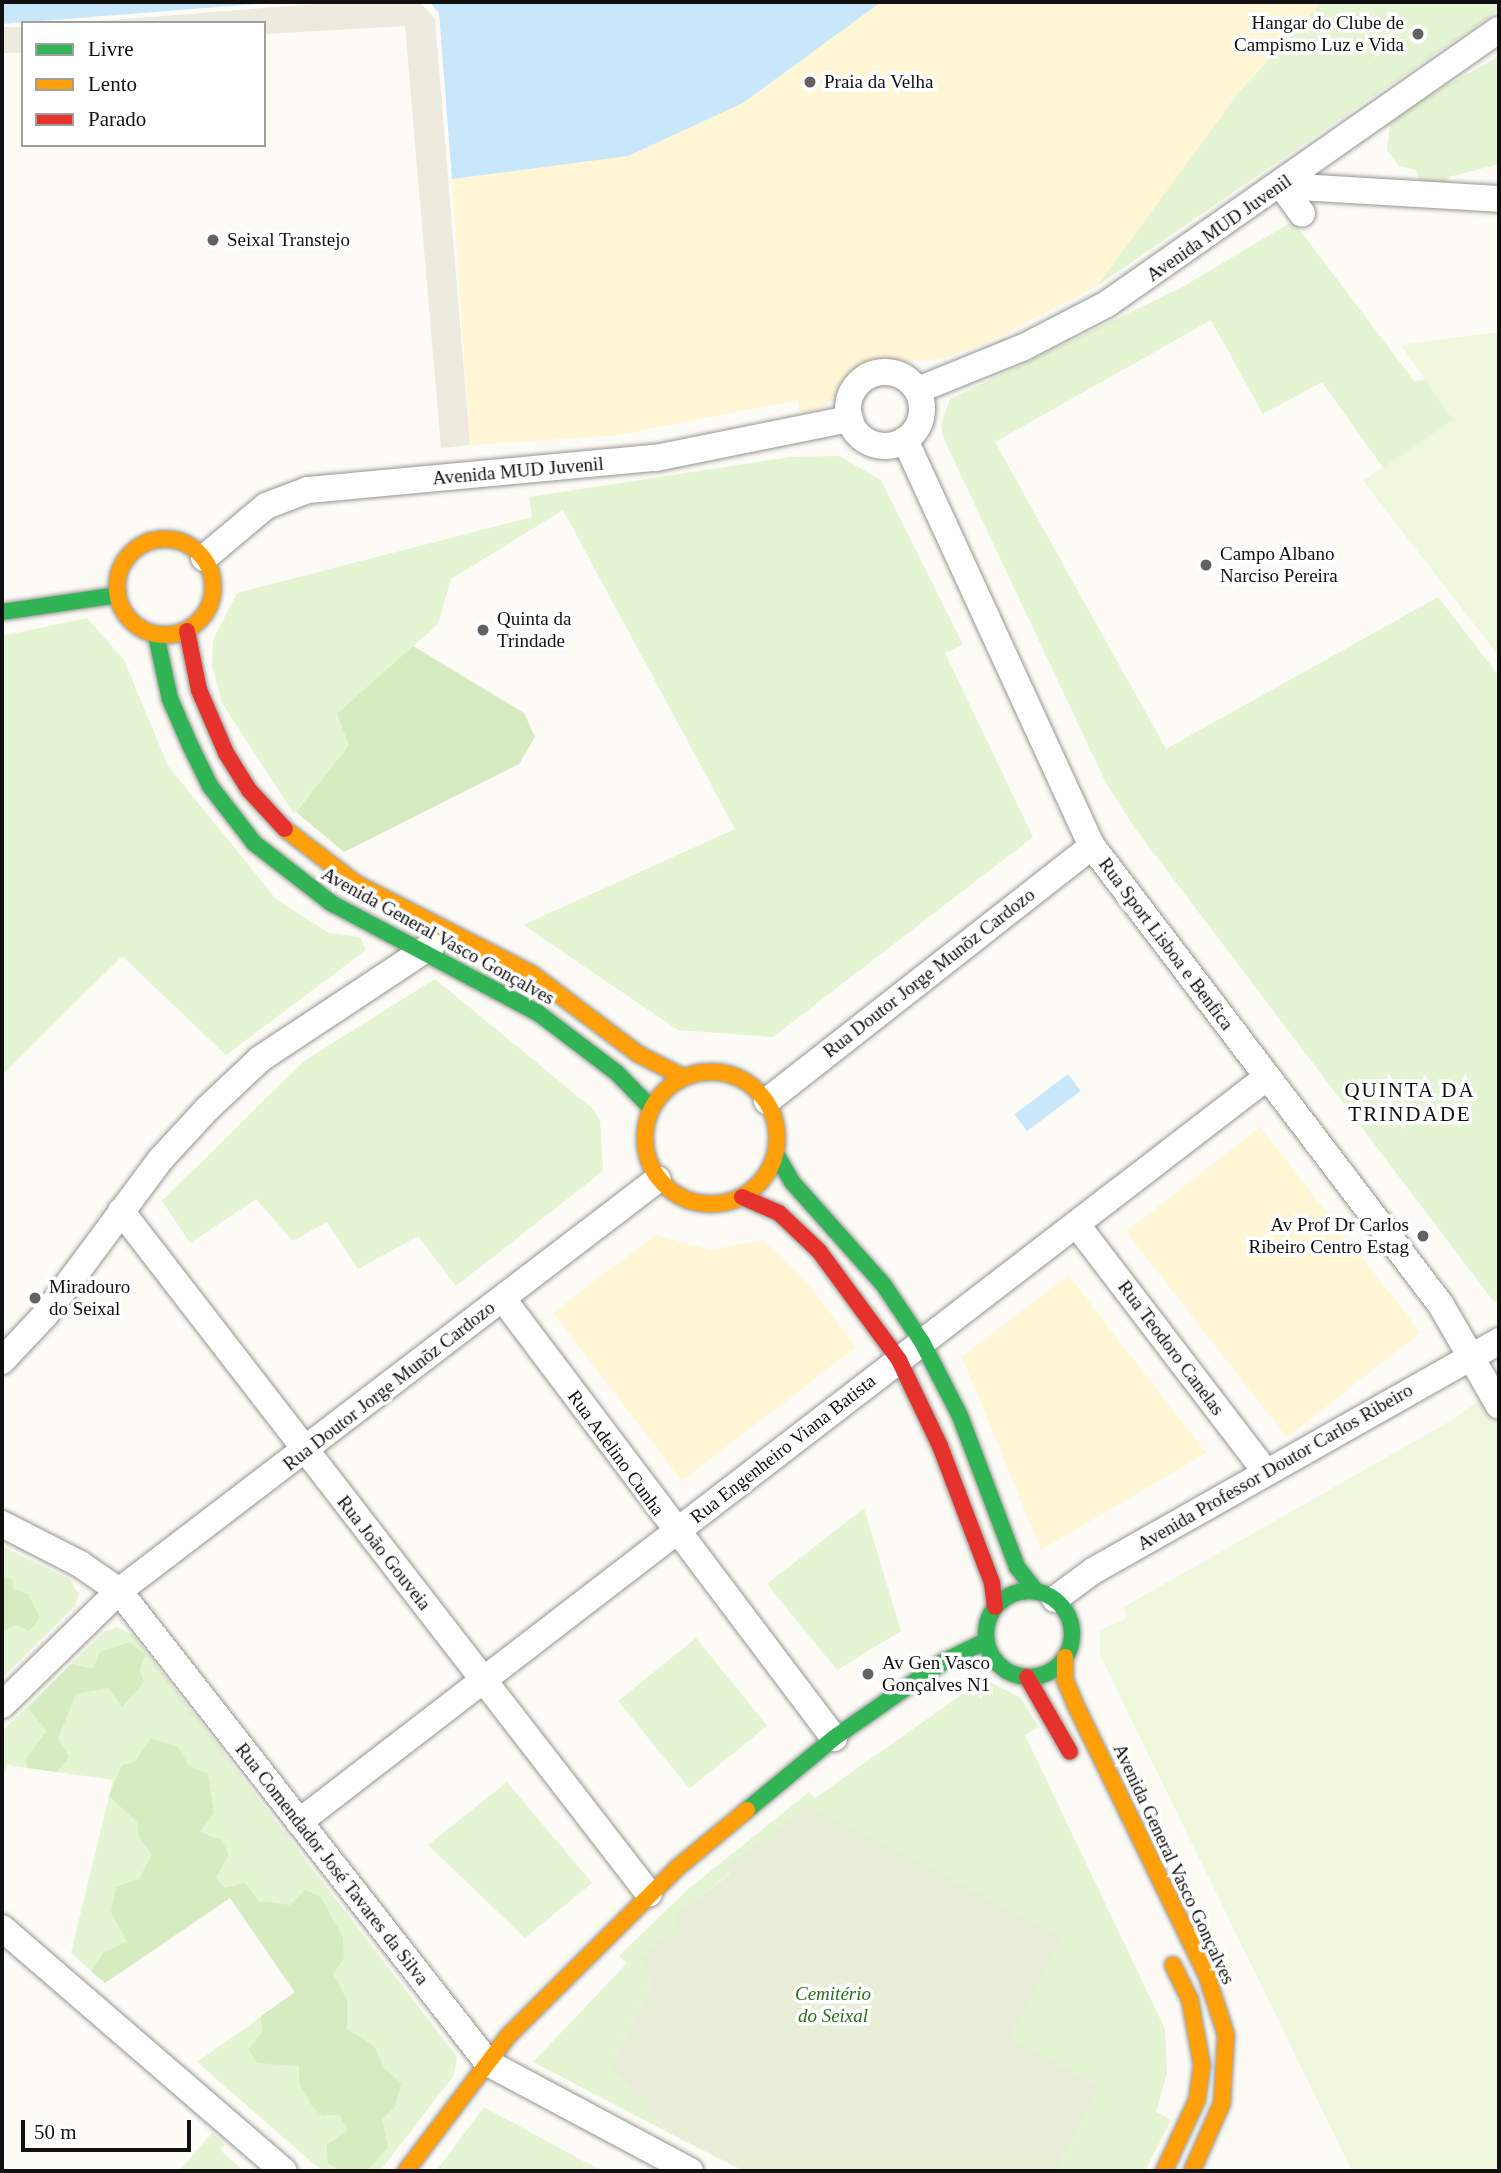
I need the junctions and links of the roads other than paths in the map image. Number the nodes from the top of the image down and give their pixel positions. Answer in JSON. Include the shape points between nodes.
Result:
{"nodes":[{"id":1,"x":1499,"y":30,"type":"edge"},
{"id":2,"x":1282,"y":186,"type":"junction"},
{"id":3,"x":1499,"y":199,"type":"edge"},
{"id":4,"x":1302,"y":214,"type":"dead end"},
{"id":5,"x":918,"y":390,"type":"junction"},
{"id":6,"x":850,"y":419,"type":"junction"},
{"id":7,"x":905,"y":440,"type":"junction"},
{"id":8,"x":204,"y":558,"type":"junction"},
{"id":9,"x":118,"y":595,"type":"junction"},
{"id":10,"x":2,"y":612,"type":"edge"},
{"id":11,"x":187,"y":631,"type":"junction"},
{"id":12,"x":156,"y":635,"type":"junction"},
{"id":13,"x":1092,"y":846,"type":"junction"},
{"id":14,"x":455,"y":931,"type":"junction"},
{"id":15,"x":414,"y":944,"type":"junction"},
{"id":16,"x":683,"y":1077,"type":"junction"},
{"id":17,"x":1267,"y":1077,"type":"junction"},
{"id":18,"x":766,"y":1101,"type":"junction"},
{"id":19,"x":651,"y":1108,"type":"junction"},
{"id":20,"x":776,"y":1154,"type":"junction"},
{"id":21,"x":658,"y":1179,"type":"junction"},
{"id":22,"x":743,"y":1197,"type":"junction"},
{"id":23,"x":121,"y":1211,"type":"junction"},
{"id":24,"x":1077,"y":1224,"type":"junction"},
{"id":25,"x":503,"y":1298,"type":"junction"},
{"id":26,"x":1499,"y":1341,"type":"edge"},
{"id":27,"x":922,"y":1342,"type":"junction"},
{"id":28,"x":1474,"y":1356,"type":"junction"},
{"id":29,"x":899,"y":1360,"type":"junction"},
{"id":30,"x":2,"y":1361,"type":"edge"},
{"id":31,"x":1499,"y":1406,"type":"edge"},
{"id":32,"x":304,"y":1451,"type":"junction"},
{"id":33,"x":1265,"y":1471,"type":"junction"},
{"id":34,"x":2,"y":1524,"type":"edge"},
{"id":35,"x":675,"y":1532,"type":"junction"},
{"id":36,"x":119,"y":1591,"type":"junction"},
{"id":37,"x":1046,"y":1595,"type":"junction"},
{"id":38,"x":995,"y":1607,"type":"junction"},
{"id":39,"x":986,"y":1641,"type":"junction"},
{"id":40,"x":1065,"y":1657,"type":"junction"},
{"id":41,"x":1027,"y":1677,"type":"junction"},
{"id":42,"x":484,"y":1680,"type":"junction"},
{"id":43,"x":2,"y":1705,"type":"edge"},
{"id":44,"x":834,"y":1738,"type":"junction"},
{"id":45,"x":1077,"y":1767,"type":"dead end"},
{"id":46,"x":299,"y":1822,"type":"junction"},
{"id":47,"x":649,"y":1894,"type":"junction"},
{"id":48,"x":2,"y":1927,"type":"edge"},
{"id":49,"x":1166,"y":1951,"type":"dead end"},
{"id":50,"x":488,"y":2063,"type":"junction"},
{"id":51,"x":284,"y":2171,"type":"edge"},
{"id":52,"x":405,"y":2171,"type":"edge"},
{"id":53,"x":690,"y":2171,"type":"edge"},
{"id":54,"x":1164,"y":2171,"type":"edge"},
{"id":55,"x":1192,"y":2171,"type":"edge"}],
"edges":[{"from":1,"to":2,"type":"street","name":"Avenida MUD Juvenil"},
{"from":2,"to":3,"type":"street"},
{"from":2,"to":4,"type":"street"},
{"from":2,"to":5,"type":"street","name":"Avenida MUD Juvenil","via":[[1107,304],[1024,347]]},
{"from":5,"to":6,"type":"street","via":[[901,374],[876,372],[856,385]]},
{"from":5,"to":7,"type":"street","via":[[920,423]]},
{"from":6,"to":7,"type":"street","via":[[872,443]]},
{"from":6,"to":8,"type":"street","name":"Avenida MUD Juvenil","via":[[656,458],[308,490],[252,516]]},
{"from":7,"to":13,"type":"street","name":"Rua Sport Lisboa e Benfica"},
{"from":8,"to":9,"type":"main road","via":[[173,540],[155,540],[125,561]]},
{"from":8,"to":11,"type":"main road","via":[[213,577],[213,598],[204,617]]},
{"from":9,"to":10,"type":"main road"},
{"from":9,"to":12,"type":"main road","via":[[131,620]]},
{"from":11,"to":12,"type":"main road"},
{"from":11,"to":14,"type":"main road","name":"Avenida General Vasco Gonçalves","via":[[211,723],[249,790],[275,821],[357,884]]},
{"from":12,"to":15,"type":"main road","name":"Avenida General Vasco Gonçalves","via":[[170,699],[210,786],[232,817],[287,873],[331,903]]},
{"from":13,"to":17,"type":"street","name":"Rua Sport Lisboa e Benfica"},
{"from":13,"to":18,"type":"street","name":"Rua Doutor Jorge Munõz Cardozo"},
{"from":14,"to":15,"type":"street"},
{"from":14,"to":16,"type":"main road","name":"Avenida General Vasco Gonçalves","via":[[532,974],[638,1054]]},
{"from":15,"to":19,"type":"main road","name":"Avenida General Vasco Gonçalves","via":[[538,1013],[617,1073]]},
{"from":15,"to":23,"type":"street","via":[[388,971],[260,1059],[179,1140]]},
{"from":16,"to":18,"type":"main road","via":[[701,1072],[738,1077]]},
{"from":16,"to":19,"type":"main road"},
{"from":17,"to":24,"type":"street","name":"Rua Engenheiro Viana Batista"},
{"from":17,"to":28,"type":"street","name":"Rua Sport Lisboa e Benfica","via":[[1441,1305]]},
{"from":18,"to":20,"type":"main road","via":[[775,1117]]},
{"from":19,"to":21,"type":"main road","via":[[644,1145]]},
{"from":20,"to":22,"type":"main road","via":[[769,1171]]},
{"from":20,"to":27,"type":"main road","via":[[792,1182],[883,1284]]},
{"from":21,"to":22,"type":"main road","via":[[688,1201],[706,1205]]},
{"from":21,"to":25,"type":"street","name":"Rua Doutor Jorge Munõz Cardozo"},
{"from":22,"to":29,"type":"main road","via":[[779,1213],[807,1239]]},
{"from":23,"to":30,"type":"street","via":[[46,1315]]},
{"from":23,"to":32,"type":"street","name":"Rua João Gouveia"},
{"from":24,"to":27,"type":"street","name":"Rua Engenheiro Viana Batista"},
{"from":24,"to":33,"type":"street","name":"Rua Teodoro Canelas"},
{"from":25,"to":32,"type":"street","name":"Rua Doutor Jorge Munõz Cardozo"},
{"from":25,"to":35,"type":"street","name":"Rua Adelino Cunha"},
{"from":26,"to":28,"type":"street","name":"Avenida Professor Doutor Carlos Ribeiro"},
{"from":27,"to":29,"type":"street","name":"Rua Engenheiro Viana Batista"},
{"from":27,"to":37,"type":"main road","via":[[965,1427],[1017,1567]]},
{"from":28,"to":31,"type":"street","name":"Rua Sport Lisboa e Benfica"},
{"from":28,"to":33,"type":"street","name":"Avenida Professor Doutor Carlos Ribeiro"},
{"from":29,"to":35,"type":"street","name":"Rua Engenheiro Viana Batista"},
{"from":29,"to":38,"type":"main road","via":[[940,1446],[992,1583]]},
{"from":32,"to":36,"type":"street","name":"Rua Doutor Jorge Munõz Cardozo"},
{"from":32,"to":42,"type":"street","name":"Rua João Gouveia"},
{"from":33,"to":37,"type":"street","name":"Avenida Professor Doutor Carlos Ribeiro"},
{"from":34,"to":36,"type":"street","name":"Rua Comendador José Tavares da Silva","via":[[80,1564]]},
{"from":35,"to":42,"type":"street","name":"Rua Engenheiro Viana Batista"},
{"from":35,"to":44,"type":"street","name":"Rua Adelino Cunha"},
{"from":36,"to":43,"type":"street","name":"Rua Doutor Jorge Munõz Cardozo"},
{"from":36,"to":46,"type":"street","name":"Rua Comendador José Tavares da Silva"},
{"from":37,"to":38,"type":"main road","via":[[1013,1593]]},
{"from":37,"to":40,"type":"main road","via":[[1071,1624]]},
{"from":38,"to":39,"type":"main road"},
{"from":39,"to":41,"type":"main road","via":[[1000,1666]]},
{"from":39,"to":44,"type":"main road","via":[[941,1663]]},
{"from":40,"to":41,"type":"main road","via":[[1049,1672]]},
{"from":40,"to":55,"type":"main road","name":"Avenida General Vasco Gonçalves","via":[[1065,1679],[1075,1704],[1206,1976],[1226,2035],[1222,2103]]},
{"from":41,"to":45,"type":"main road"},
{"from":42,"to":46,"type":"street","name":"Rua Engenheiro Viana Batista"},
{"from":42,"to":47,"type":"street","name":"Rua João Gouveia"},
{"from":44,"to":47,"type":"main road"},
{"from":46,"to":50,"type":"street","name":"Rua Comendador José Tavares da Silva"},
{"from":47,"to":50,"type":"main road"},
{"from":48,"to":51,"type":"street"},
{"from":49,"to":54,"type":"main road","via":[[1190,2000],[1202,2066],[1197,2100]]},
{"from":50,"to":52,"type":"main road"},
{"from":50,"to":53,"type":"street","name":"Rua Comendador José Tavares da Silva"}]}
